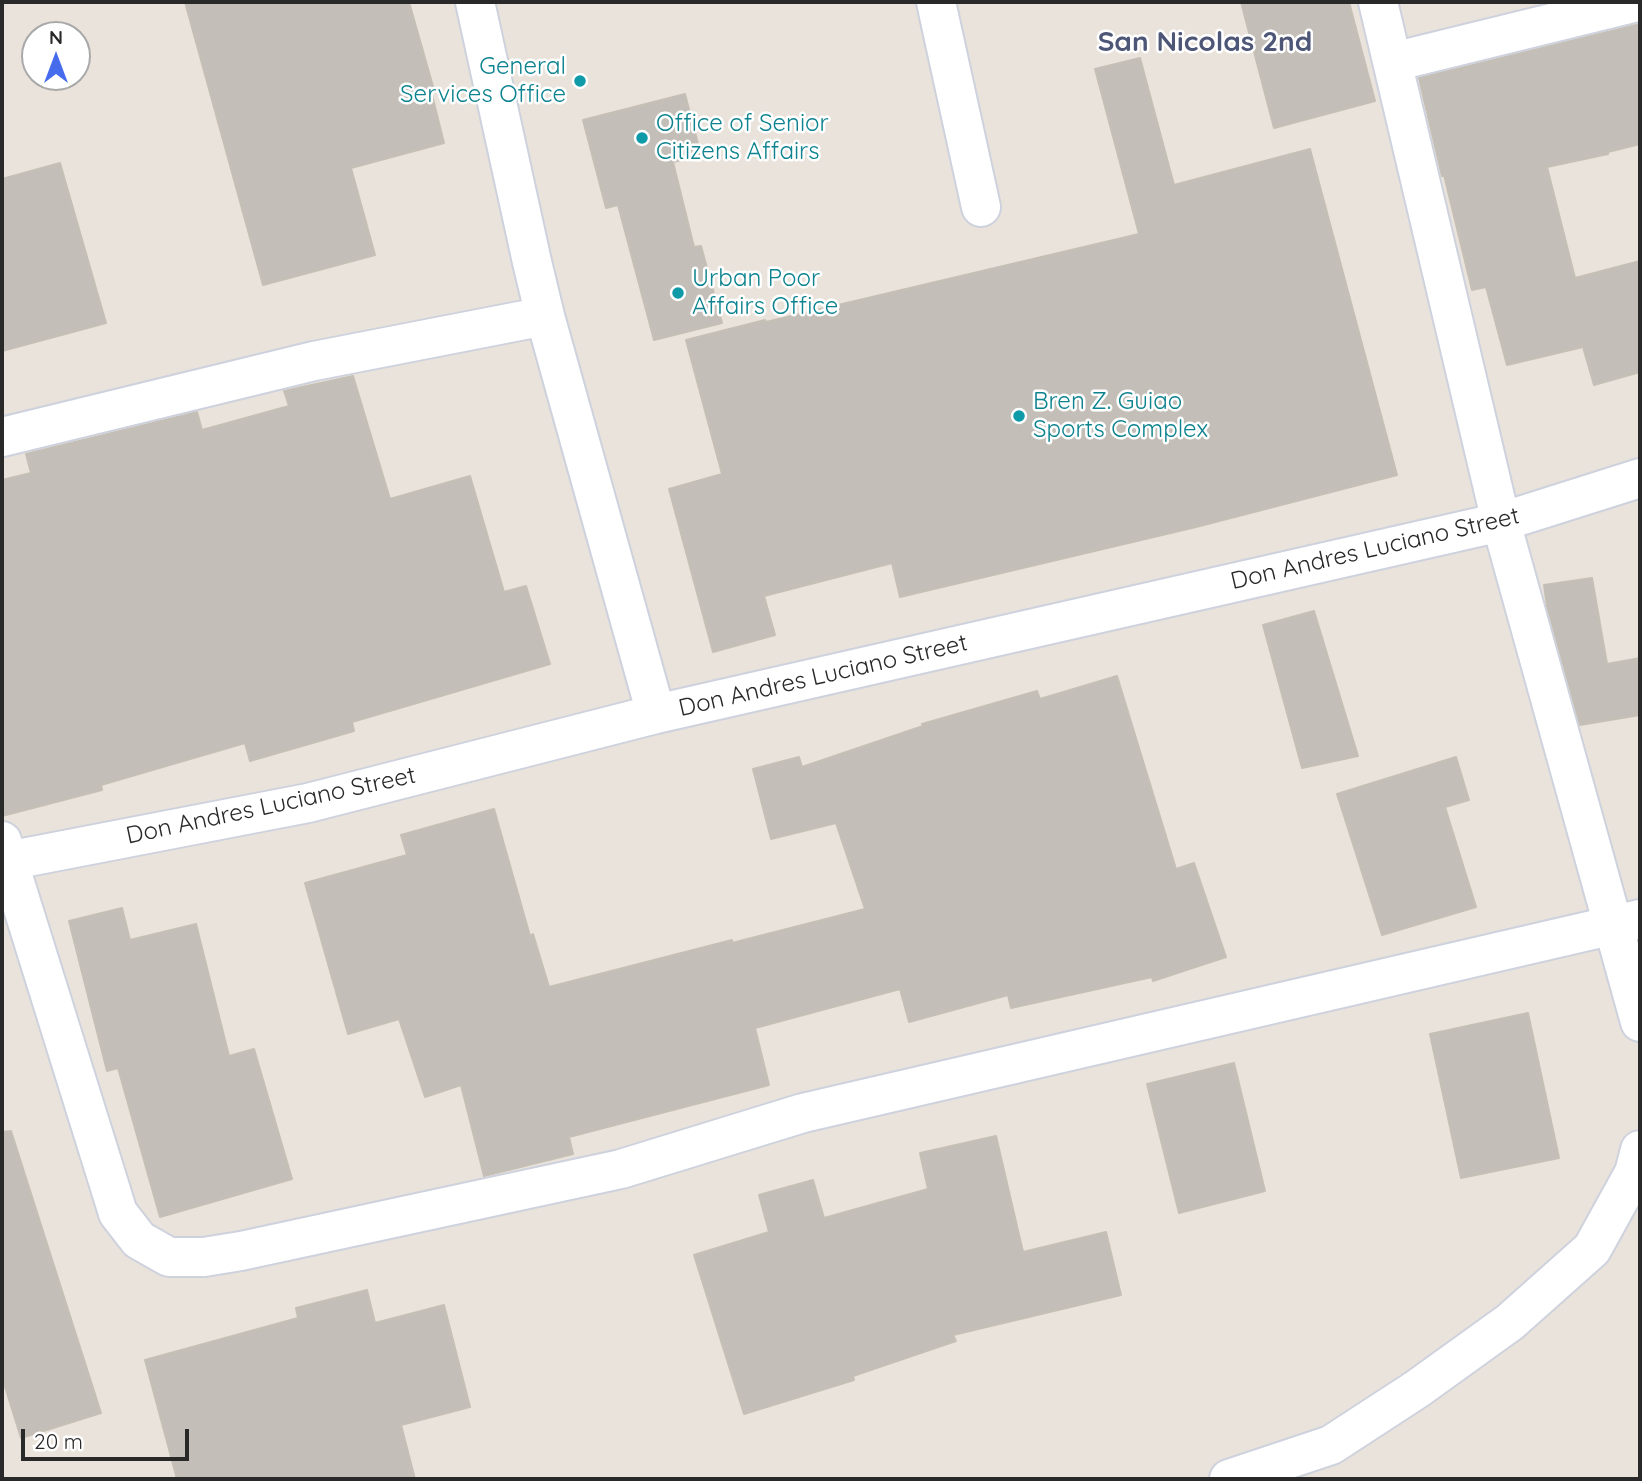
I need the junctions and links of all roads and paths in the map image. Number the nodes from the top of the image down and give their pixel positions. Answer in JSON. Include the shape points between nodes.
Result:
{"nodes":[{"id":1,"x":475,"y":2,"type":"edge"},
{"id":2,"x":936,"y":2,"type":"edge"},
{"id":3,"x":1378,"y":2,"type":"edge"},
{"id":4,"x":1637,"y":2,"type":"edge"},
{"id":5,"x":1393,"y":62,"type":"junction"},
{"id":6,"x":981,"y":207,"type":"dead end"},
{"id":7,"x":545,"y":316,"type":"junction"},
{"id":8,"x":2,"y":437,"type":"edge"},
{"id":9,"x":1640,"y":478,"type":"edge"},
{"id":10,"x":1501,"y":522,"type":"junction"},
{"id":11,"x":656,"y":714,"type":"junction"},
{"id":12,"x":4,"y":854,"type":"edge"},
{"id":13,"x":1627,"y":923,"type":"edge"},
{"id":14,"x":1640,"y":1022,"type":"edge"},
{"id":15,"x":1640,"y":1150,"type":"edge"},
{"id":16,"x":1229,"y":1479,"type":"edge"}],
"edges":[{"from":1,"to":7,"type":"street"},
{"from":2,"to":6,"type":"street"},
{"from":3,"to":5,"type":"street"},
{"from":4,"to":5,"type":"street"},
{"from":5,"to":10,"type":"street"},
{"from":7,"to":8,"type":"street","via":[[314,362]]},
{"from":7,"to":11,"type":"street"},
{"from":9,"to":10,"type":"street","name":"Don Andres Luciano Street"},
{"from":10,"to":11,"type":"street","name":"Don Andres Luciano Street"},
{"from":10,"to":13,"type":"street"},
{"from":11,"to":12,"type":"street","name":"Don Andres Luciano Street","via":[[308,803]]},
{"from":12,"to":13,"type":"street","via":[[118,1213],[139,1240],[169,1257],[241,1251],[621,1169],[803,1113]]},
{"from":13,"to":14,"type":"street"},
{"from":15,"to":16,"type":"street","via":[[1634,1173],[1592,1249],[1510,1322],[1331,1445]]}]}
